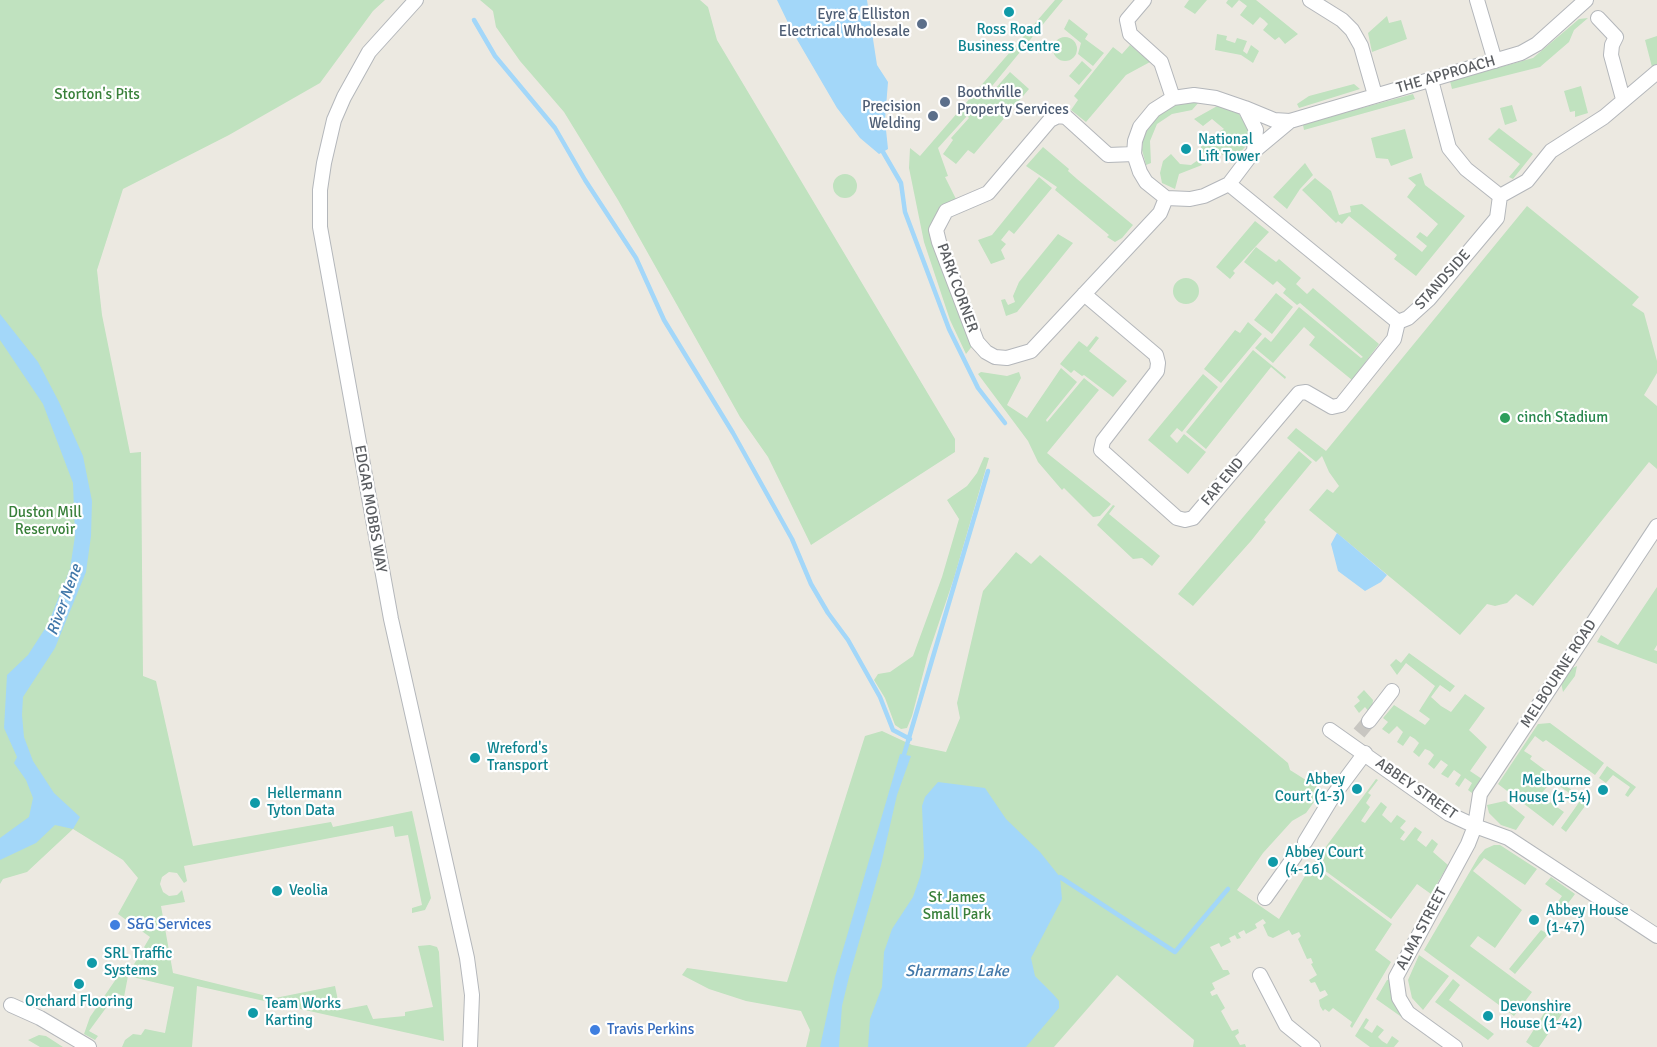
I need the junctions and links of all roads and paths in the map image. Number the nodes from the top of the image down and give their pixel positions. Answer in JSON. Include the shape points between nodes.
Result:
{"nodes":[{"id":1,"x":416,"y":0,"type":"edge"},
{"id":2,"x":1144,"y":0,"type":"edge"},
{"id":3,"x":1310,"y":0,"type":"edge"},
{"id":4,"x":1477,"y":0,"type":"edge"},
{"id":5,"x":1586,"y":0,"type":"edge"},
{"id":6,"x":1598,"y":18,"type":"dead end"},
{"id":7,"x":1496,"y":61,"type":"junction"},
{"id":8,"x":1657,"y":72,"type":"edge"},
{"id":9,"x":1431,"y":80,"type":"junction"},
{"id":10,"x":1375,"y":95,"type":"junction"},
{"id":11,"x":1173,"y":98,"type":"junction"},
{"id":12,"x":1623,"y":99,"type":"junction"},
{"id":13,"x":1245,"y":108,"type":"junction"},
{"id":14,"x":1288,"y":123,"type":"junction"},
{"id":15,"x":1254,"y":151,"type":"junction"},
{"id":16,"x":1134,"y":154,"type":"junction"},
{"id":17,"x":1229,"y":184,"type":"junction"},
{"id":18,"x":1500,"y":196,"type":"junction"},
{"id":19,"x":1166,"y":198,"type":"junction"},
{"id":20,"x":1084,"y":294,"type":"junction"},
{"id":21,"x":1398,"y":322,"type":"junction"},
{"id":22,"x":1657,"y":526,"type":"edge"},
{"id":23,"x":1392,"y":691,"type":"dead end"},
{"id":24,"x":1369,"y":721,"type":"tunnel mouth"},
{"id":25,"x":1330,"y":730,"type":"dead end"},
{"id":26,"x":1365,"y":753,"type":"junction"},
{"id":27,"x":1474,"y":826,"type":"junction"},
{"id":28,"x":1305,"y":842,"type":"dead end"},
{"id":29,"x":1295,"y":856,"type":"dead end"},
{"id":30,"x":1265,"y":898,"type":"dead end"},
{"id":31,"x":1657,"y":936,"type":"edge"},
{"id":32,"x":1260,"y":975,"type":"dead end"},
{"id":33,"x":11,"y":1005,"type":"dead end"},
{"id":34,"x":471,"y":1043,"type":"edge"},
{"id":35,"x":89,"y":1047,"type":"edge"},
{"id":36,"x":1312,"y":1047,"type":"edge"},
{"id":37,"x":1455,"y":1047,"type":"edge"}],
"edges":[{"from":1,"to":34,"type":"street","name":"EDGAR MOBBS WAY","via":[[369,52],[334,120],[320,190],[320,227],[391,619],[467,958],[472,995]]},
{"from":2,"to":11,"type":"street","via":[[1127,20],[1130,34],[1161,62]]},
{"from":3,"to":10,"type":"street","via":[[1352,30],[1361,46]]},
{"from":4,"to":7,"type":"street"},
{"from":5,"to":7,"type":"street","name":"THE APPROACH","via":[[1537,44]]},
{"from":6,"to":12,"type":"street","via":[[1616,38],[1611,55]]},
{"from":7,"to":9,"type":"street","name":"THE APPROACH"},
{"from":8,"to":12,"type":"street"},
{"from":9,"to":10,"type":"street","name":"THE APPROACH"},
{"from":9,"to":18,"type":"street","via":[[1449,148],[1466,169]]},
{"from":10,"to":14,"type":"street","name":"THE APPROACH"},
{"from":11,"to":13,"type":"street","via":[[1208,96]]},
{"from":11,"to":16,"type":"street","via":[[1145,119]]},
{"from":12,"to":18,"type":"street","via":[[1604,117],[1551,152],[1527,181]]},
{"from":13,"to":14,"type":"street","name":"THE APPROACH"},
{"from":13,"to":15,"type":"street","via":[[1256,130]]},
{"from":14,"to":15,"type":"street","name":"THE APPROACH"},
{"from":15,"to":17,"type":"street"},
{"from":16,"to":19,"type":"street","via":[[1146,182]]},
{"from":16,"to":20,"type":"street","name":"PARK CORNER","via":[[1108,155],[1066,117],[1058,116],[1050,120],[988,192],[946,211],[936,230],[977,342],[986,352],[1007,358],[1031,351]]},
{"from":17,"to":19,"type":"street","via":[[1204,196]]},
{"from":17,"to":21,"type":"street"},
{"from":18,"to":21,"type":"street","name":"STANDSIDE","via":[[1497,218],[1429,299]]},
{"from":19,"to":20,"type":"street","name":"PARK CORNER","via":[[1160,213]]},
{"from":20,"to":21,"type":"street","name":"FAR END","via":[[1156,355],[1158,363],[1157,371],[1103,441],[1101,450],[1177,518],[1185,520],[1193,518],[1299,393],[1306,392],[1332,407],[1341,405],[1394,339]]},
{"from":22,"to":27,"type":"street","name":"MELBOURNE ROAD","via":[[1480,794]]},
{"from":23,"to":24,"type":"street"},
{"from":25,"to":26,"type":"street","name":"ABBEY STREET","via":[[1355,738]]},
{"from":26,"to":27,"type":"street","name":"ABBEY STREET","via":[[1449,814]]},
{"from":26,"to":28,"type":"street"},
{"from":27,"to":31,"type":"street","name":"ABBEY STREET","via":[[1508,838]]},
{"from":27,"to":37,"type":"street","name":"ALMA STREET","via":[[1396,977],[1399,998],[1408,1013]]},
{"from":29,"to":30,"type":"street"},
{"from":32,"to":36,"type":"street","via":[[1286,1025]]},
{"from":33,"to":35,"type":"street"}]}
